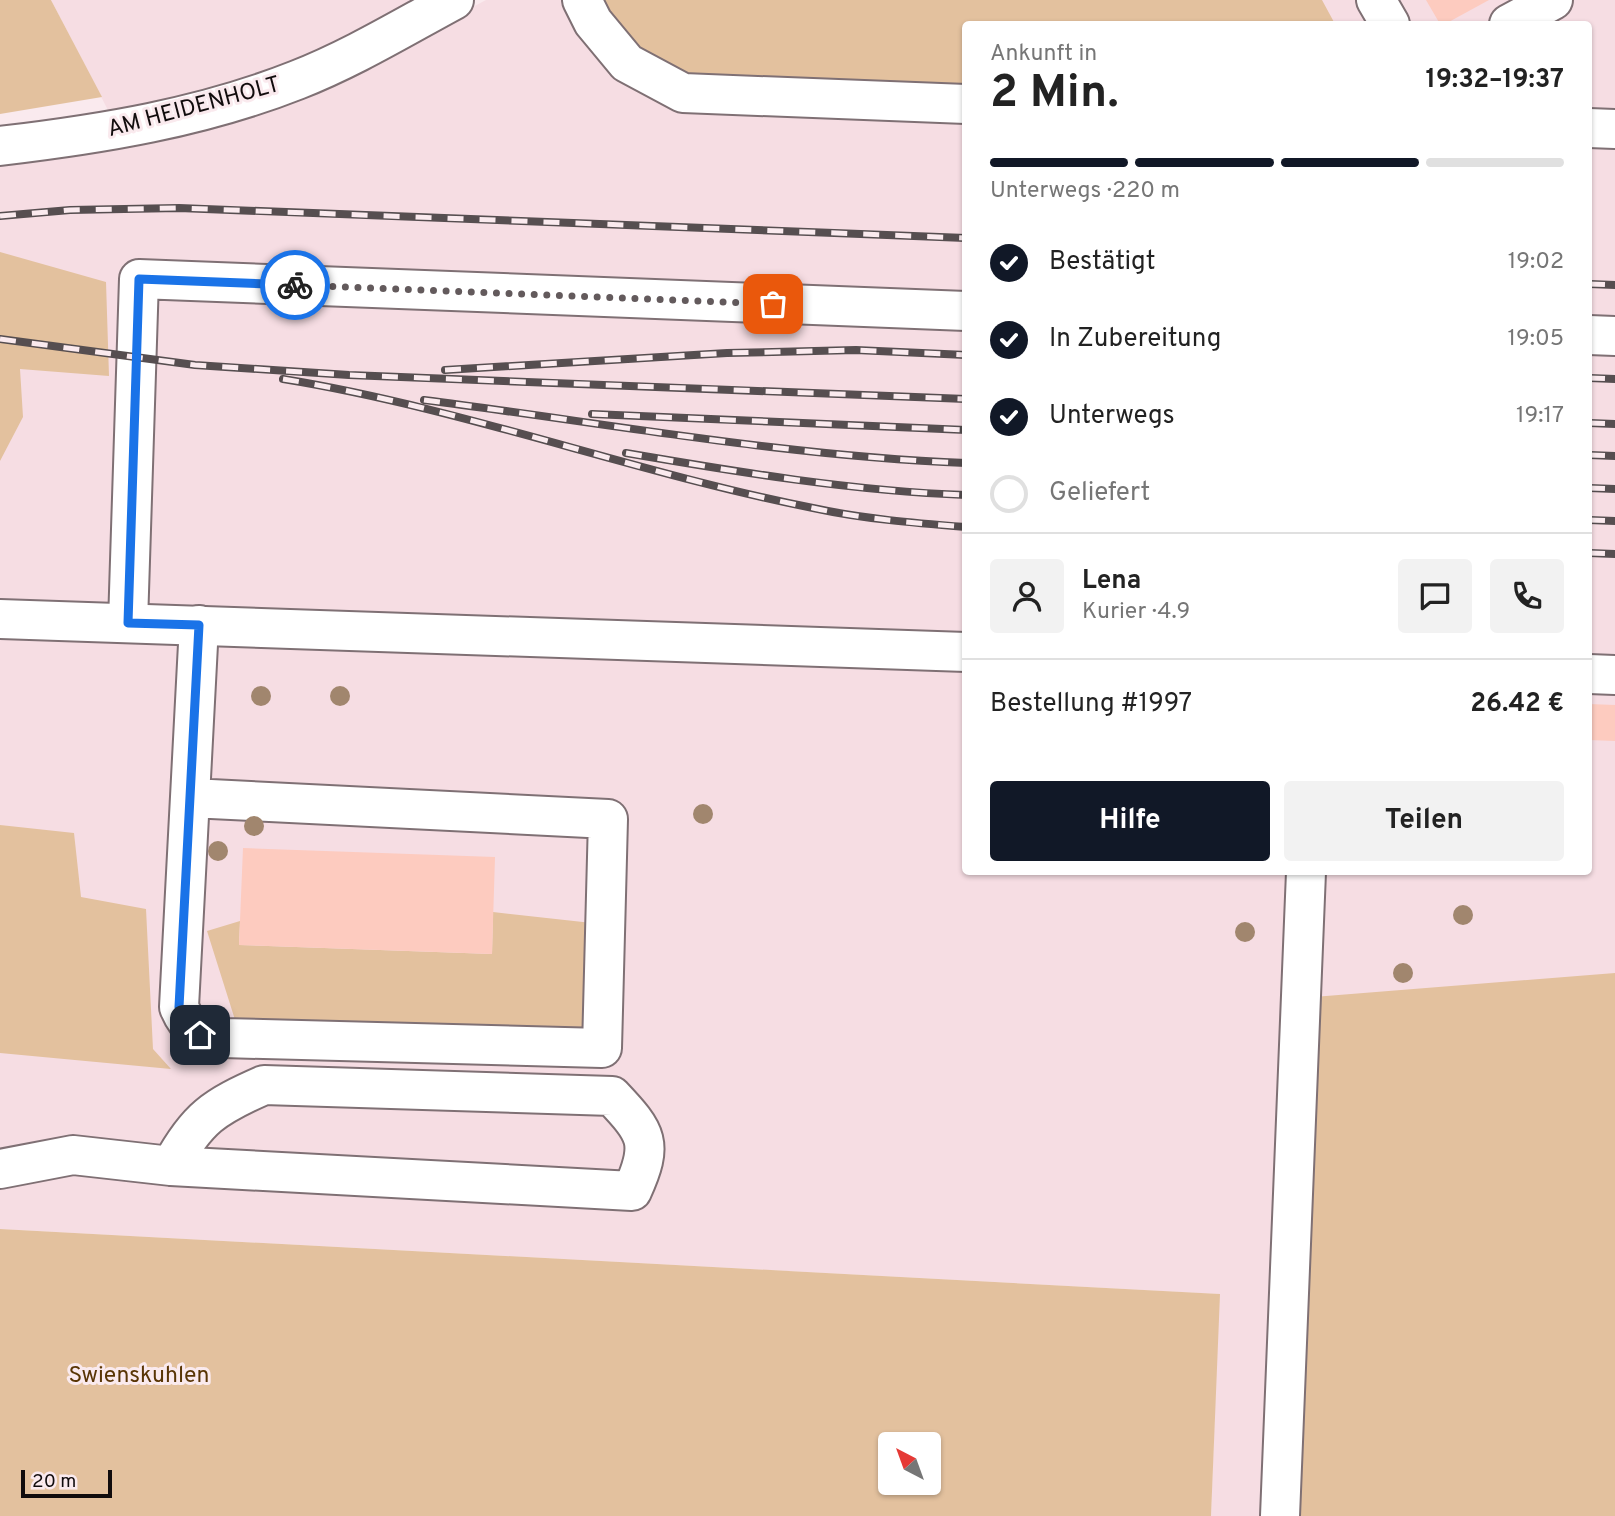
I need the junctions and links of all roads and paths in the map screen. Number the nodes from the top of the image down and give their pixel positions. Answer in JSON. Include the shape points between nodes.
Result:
{"nodes":[{"id":1,"x":454,"y":0,"type":"edge"},
{"id":2,"x":582,"y":0,"type":"edge"},
{"id":3,"x":1376,"y":0,"type":"edge"},
{"id":4,"x":1553,"y":0,"type":"edge"},
{"id":5,"x":1388,"y":21,"type":"edge"},
{"id":6,"x":1514,"y":21,"type":"edge"},
{"id":7,"x":962,"y":104,"type":"edge"},
{"id":8,"x":1592,"y":128,"type":"edge"},
{"id":9,"x":1615,"y":129,"type":"edge"},
{"id":10,"x":0,"y":146,"type":"edge"},
{"id":11,"x":962,"y":311,"type":"edge"},
{"id":12,"x":1592,"y":335,"type":"edge"},
{"id":13,"x":1615,"y":336,"type":"edge"},
{"id":14,"x":0,"y":618,"type":"edge"},
{"id":15,"x":128,"y":623,"type":"junction"},
{"id":16,"x":199,"y":625,"type":"junction"},
{"id":17,"x":962,"y":652,"type":"edge"},
{"id":18,"x":1592,"y":674,"type":"edge"},
{"id":19,"x":1615,"y":675,"type":"edge"},
{"id":20,"x":191,"y":798,"type":"junction"},
{"id":21,"x":1305,"y":889,"type":"edge"},
{"id":22,"x":170,"y":1166,"type":"junction"},
{"id":23,"x":0,"y":1169,"type":"edge"},
{"id":24,"x":1280,"y":1516,"type":"edge"}],
"edges":[{"from":1,"to":10,"type":"street","name":"AM HEIDENHOLT","via":[[358,52],[232,103],[94,135]]},
{"from":2,"to":7,"type":"street","via":[[593,22],[627,63],[683,93]]},
{"from":3,"to":5,"type":"street"},
{"from":4,"to":6,"type":"street"},
{"from":8,"to":9,"type":"street"},
{"from":11,"to":15,"type":"street","via":[[139,279]]},
{"from":12,"to":13,"type":"street"},
{"from":14,"to":15,"type":"street"},
{"from":15,"to":16,"type":"street"},
{"from":16,"to":17,"type":"street"},
{"from":16,"to":20,"type":"street"},
{"from":18,"to":19,"type":"street"},
{"from":20,"to":20,"type":"street","via":[[608,819],[602,1048],[200,1035],[185,1022],[179,1007]]},
{"from":21,"to":24,"type":"street"},
{"from":22,"to":22,"type":"street","via":[[632,1191],[645,1162],[642,1128],[612,1096],[264,1085],[226,1102],[189,1132]]},
{"from":22,"to":23,"type":"street","via":[[73,1155]]}]}
